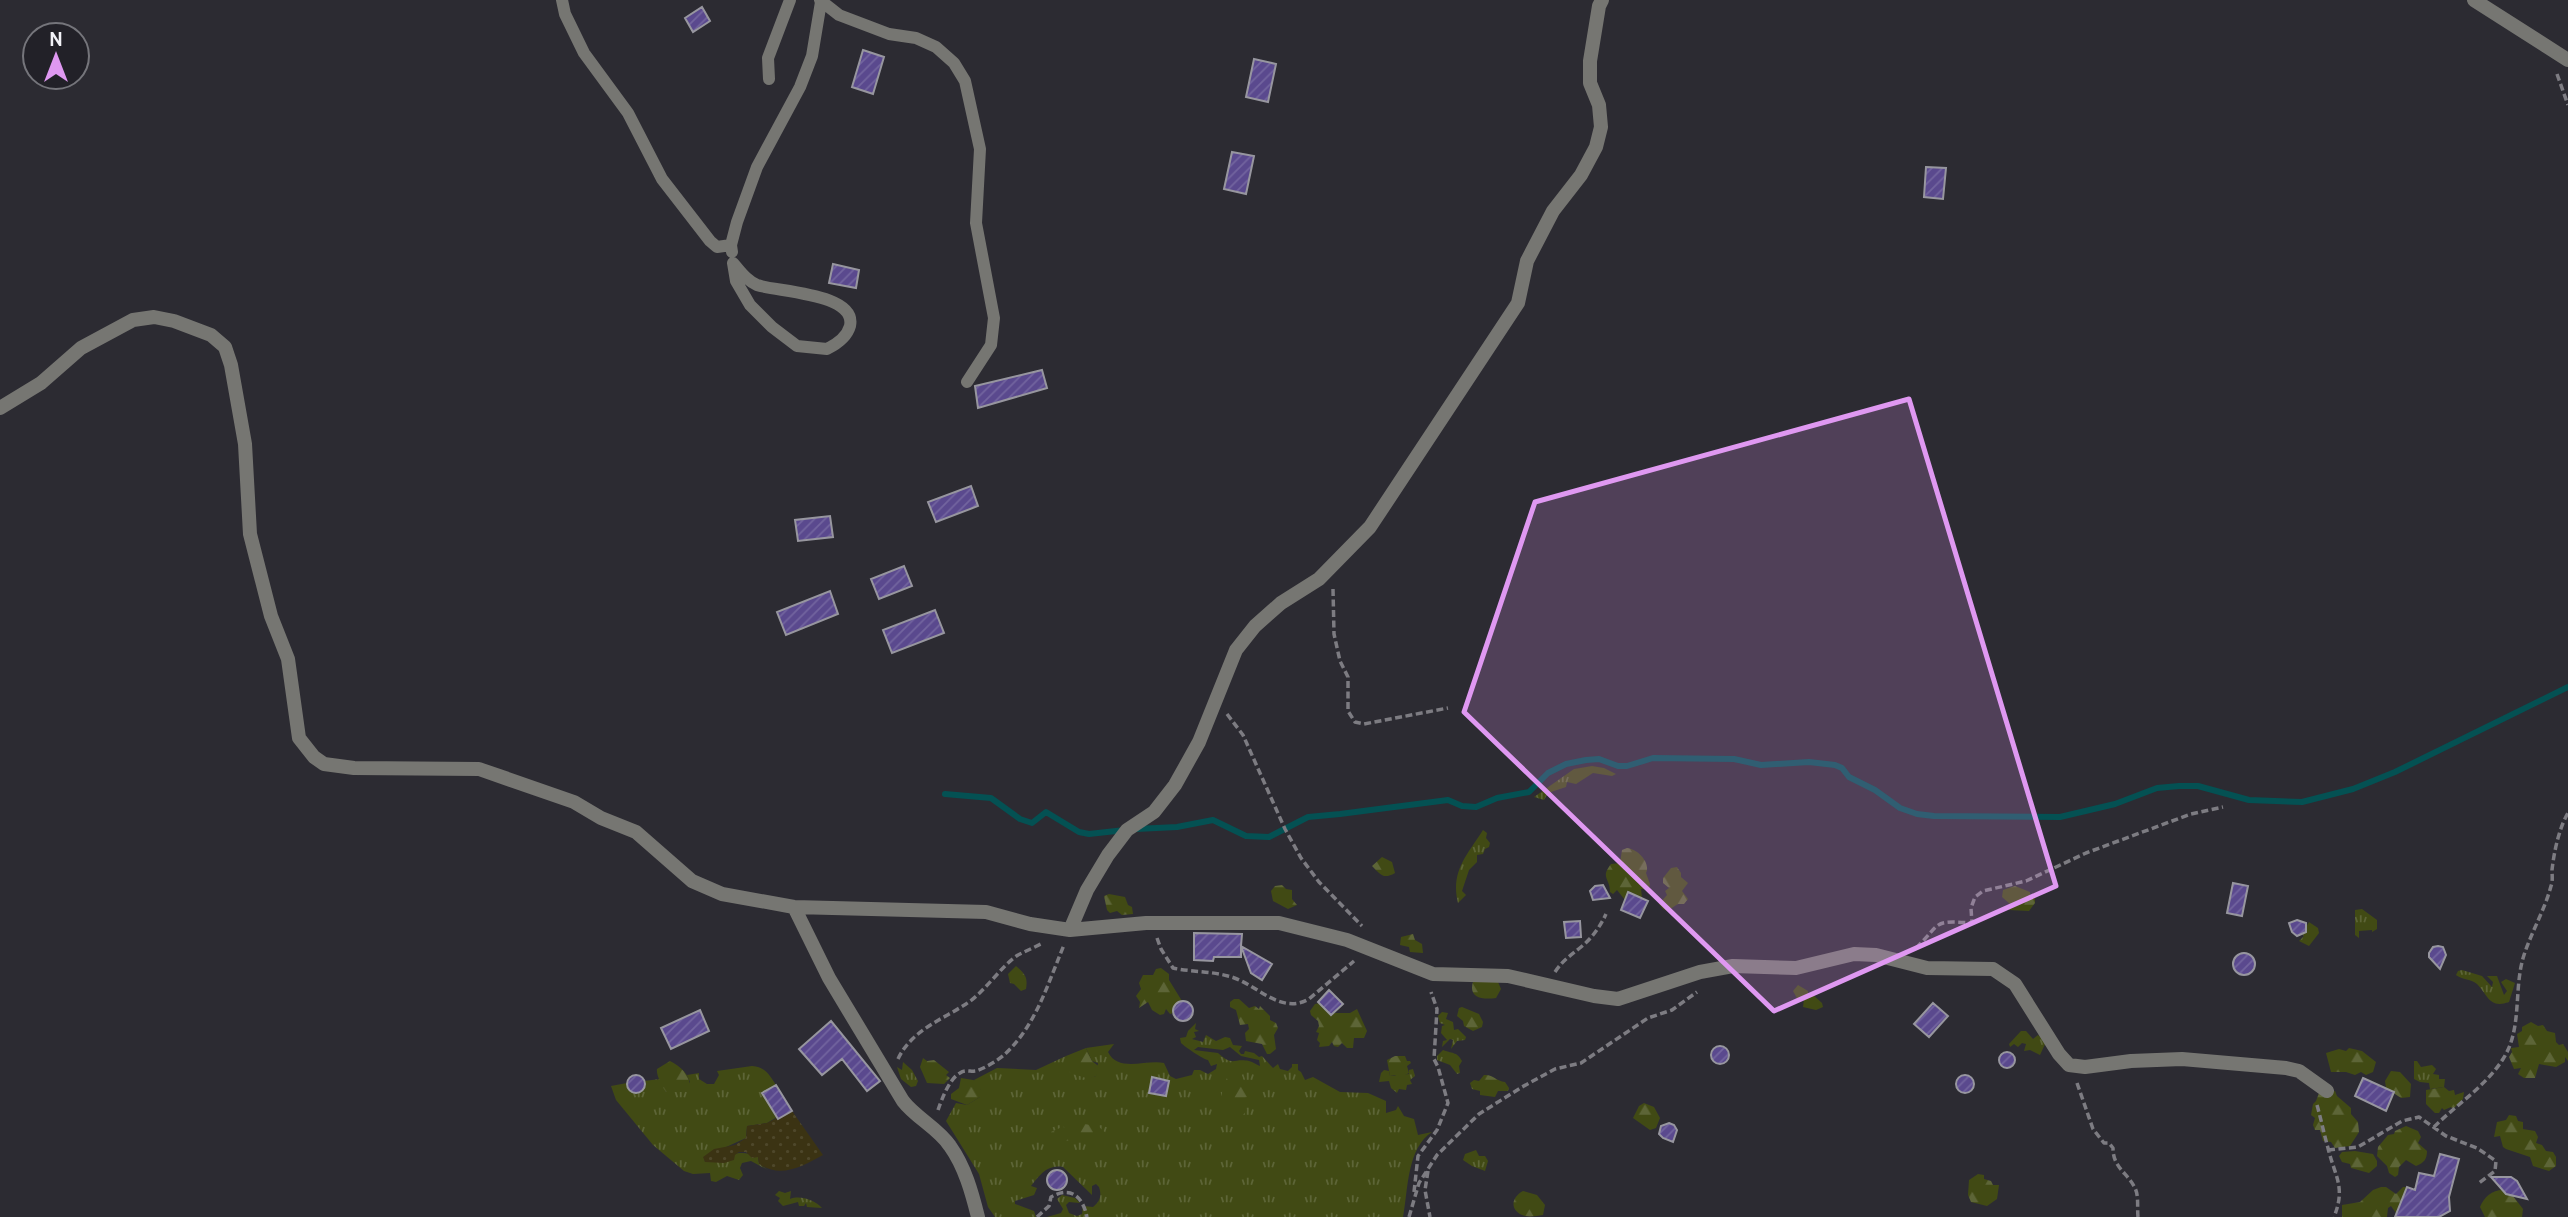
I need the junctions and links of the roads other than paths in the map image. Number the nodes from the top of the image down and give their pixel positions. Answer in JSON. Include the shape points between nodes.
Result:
{"nodes":[{"id":1,"x":562,"y":0,"type":"edge"},
{"id":2,"x":790,"y":0,"type":"edge"},
{"id":3,"x":1602,"y":0,"type":"edge"},
{"id":4,"x":2474,"y":0,"type":"edge"},
{"id":5,"x":821,"y":1,"type":"edge"},
{"id":6,"x":2568,"y":60,"type":"edge"},
{"id":7,"x":769,"y":79,"type":"dead end"},
{"id":8,"x":731,"y":245,"type":"junction"},
{"id":9,"x":733,"y":263,"type":"junction"},
{"id":10,"x":967,"y":382,"type":"dead end"},
{"id":11,"x":0,"y":408,"type":"edge"},
{"id":12,"x":794,"y":907,"type":"junction"},
{"id":13,"x":1070,"y":930,"type":"junction"},
{"id":14,"x":2327,"y":1091,"type":"dead end"},
{"id":15,"x":978,"y":1217,"type":"edge"}],
"edges":[{"from":1,"to":8,"type":"lane","via":[[584,53],[628,113],[662,179],[710,241],[717,247]]},
{"from":2,"to":7,"type":"lane","via":[[768,58]]},
{"from":3,"to":13,"type":"street","via":[[1590,61],[1590,83],[1601,127],[1596,147],[1553,211],[1527,261],[1518,303],[1370,527],[1319,579],[1255,626],[1236,650],[1199,742],[1175,785],[1154,812],[1127,830],[1108,855]]},
{"from":4,"to":6,"type":"street"},
{"from":5,"to":8,"type":"lane","via":[[812,57],[757,167]]},
{"from":5,"to":10,"type":"lane","via":[[839,15],[936,47],[965,81],[980,149],[976,223],[994,318],[991,345]]},
{"from":8,"to":9,"type":"lane"},
{"from":9,"to":9,"type":"lane","via":[[736,281],[750,305],[797,345],[827,349],[847,334],[851,323],[843,307],[827,299],[760,286]]},
{"from":11,"to":12,"type":"street","via":[[41,383],[81,348],[133,320],[154,317],[211,335],[225,347],[232,365],[245,444],[250,534],[271,616],[288,659],[299,738],[314,757],[324,764],[355,768],[479,769],[574,802],[636,832],[692,881],[722,894]]},
{"from":12,"to":13,"type":"street","via":[[986,912]]},
{"from":12,"to":15,"type":"street","via":[[829,978],[911,1112],[950,1144]]},
{"from":13,"to":14,"type":"street","via":[[1146,923],[1279,923],[1373,949],[1433,974],[1508,976],[1618,999],[1700,972],[1733,966],[1796,968],[1854,954],[1927,968],[1993,969],[2015,984],[2069,1065],[2182,1059],[2286,1068],[2299,1071]]}]}
